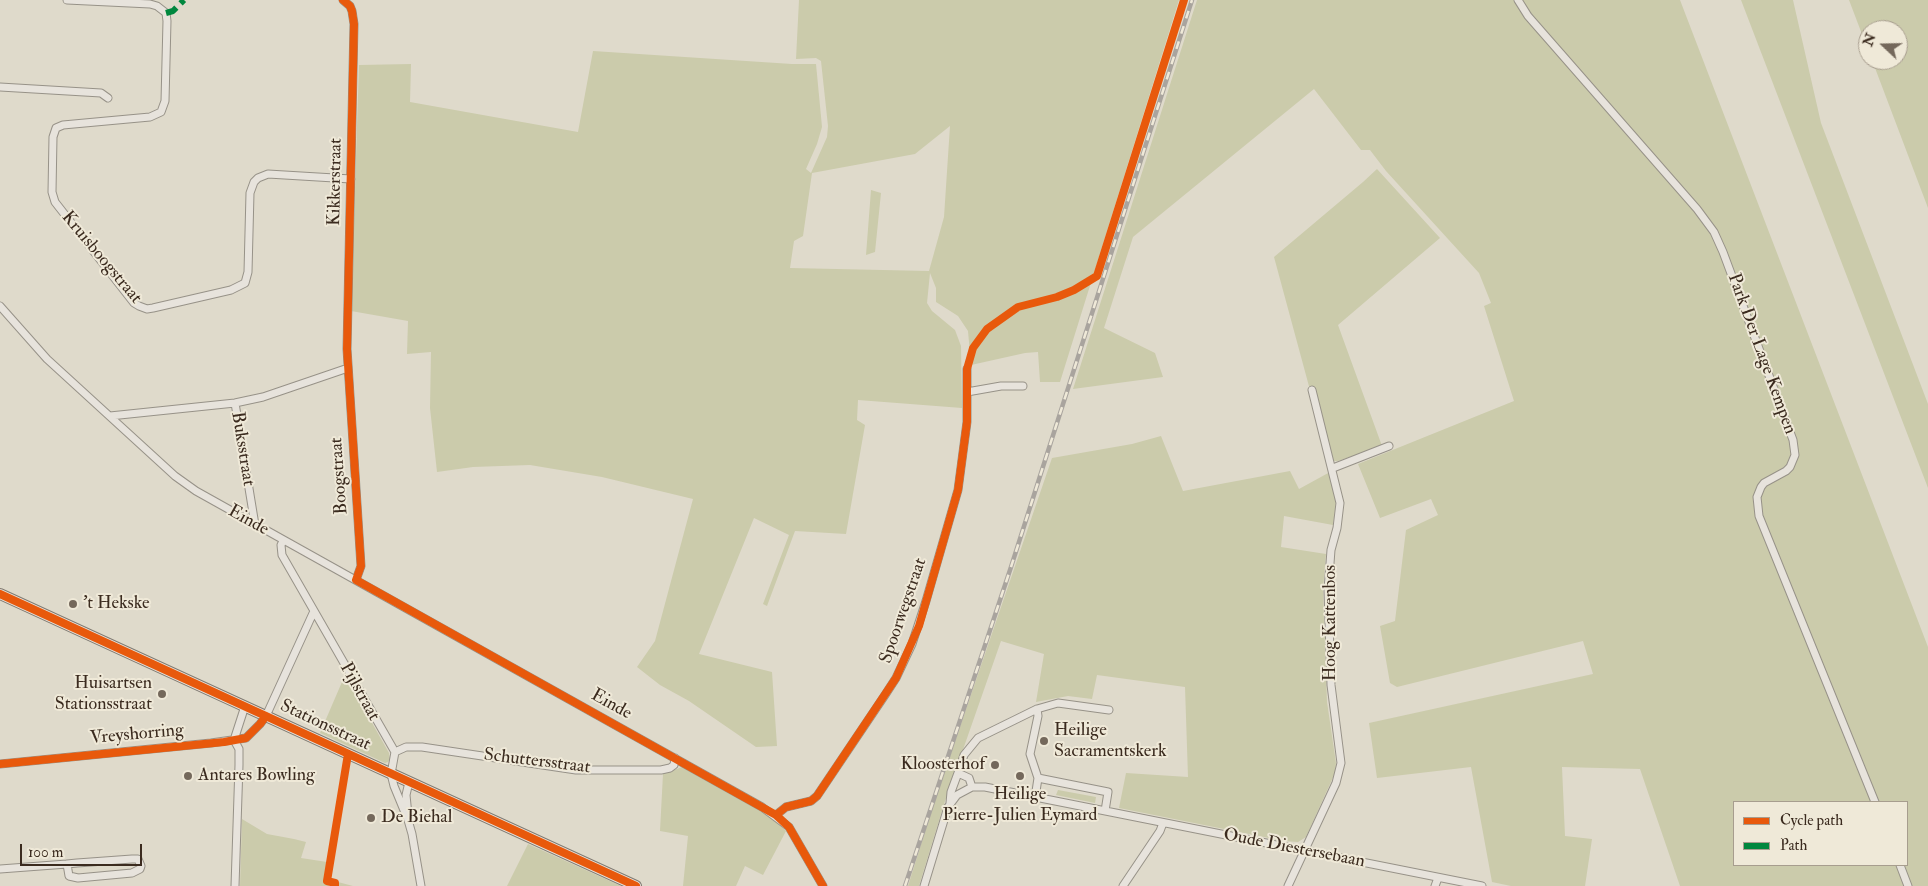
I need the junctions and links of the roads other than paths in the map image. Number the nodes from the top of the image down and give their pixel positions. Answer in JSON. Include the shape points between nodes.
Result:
{"nodes":[{"id":1,"x":67,"y":0,"type":"edge"},
{"id":2,"x":343,"y":0,"type":"edge"},
{"id":3,"x":1518,"y":0,"type":"edge"},
{"id":4,"x":0,"y":87,"type":"edge"},
{"id":5,"x":108,"y":98,"type":"dead end"},
{"id":6,"x":351,"y":179,"type":"junction"},
{"id":7,"x":0,"y":306,"type":"edge"},
{"id":8,"x":348,"y":368,"type":"junction"},
{"id":9,"x":967,"y":369,"type":"dead end"},
{"id":10,"x":1023,"y":386,"type":"dead end"},
{"id":11,"x":1312,"y":390,"type":"dead end"},
{"id":12,"x":967,"y":392,"type":"junction"},
{"id":13,"x":235,"y":403,"type":"junction"},
{"id":14,"x":110,"y":416,"type":"junction"},
{"id":15,"x":1389,"y":446,"type":"dead end"},
{"id":16,"x":1333,"y":468,"type":"junction"},
{"id":17,"x":255,"y":525,"type":"junction"},
{"id":18,"x":283,"y":540,"type":"junction"},
{"id":19,"x":356,"y":580,"type":"junction"},
{"id":20,"x":0,"y":594,"type":"edge"},
{"id":21,"x":314,"y":612,"type":"junction"},
{"id":22,"x":245,"y":706,"type":"junction"},
{"id":23,"x":1036,"y":708,"type":"junction"},
{"id":24,"x":1109,"y":710,"type":"dead end"},
{"id":25,"x":266,"y":716,"type":"junction"},
{"id":26,"x":234,"y":740,"type":"junction"},
{"id":27,"x":395,"y":752,"type":"junction"},
{"id":28,"x":675,"y":758,"type":"junction"},
{"id":29,"x":0,"y":764,"type":"edge"},
{"id":30,"x":958,"y":773,"type":"junction"},
{"id":31,"x":391,"y":774,"type":"junction"},
{"id":32,"x":1038,"y":778,"type":"junction"},
{"id":33,"x":409,"y":782,"type":"junction"},
{"id":34,"x":972,"y":787,"type":"junction"},
{"id":35,"x":1035,"y":798,"type":"junction"},
{"id":36,"x":1875,"y":801,"type":"edge"},
{"id":37,"x":950,"y":803,"type":"junction"},
{"id":38,"x":1105,"y":811,"type":"junction"},
{"id":39,"x":776,"y":816,"type":"junction"},
{"id":40,"x":408,"y":820,"type":"junction"},
{"id":41,"x":1163,"y":823,"type":"junction"},
{"id":42,"x":1305,"y":852,"type":"junction"},
{"id":43,"x":67,"y":864,"type":"junction"},
{"id":44,"x":1900,"y":866,"type":"edge"},
{"id":45,"x":0,"y":870,"type":"edge"},
{"id":46,"x":1438,"y":878,"type":"junction"},
{"id":47,"x":235,"y":886,"type":"edge"},
{"id":48,"x":421,"y":886,"type":"edge"},
{"id":49,"x":636,"y":886,"type":"edge"},
{"id":50,"x":823,"y":886,"type":"edge"},
{"id":51,"x":924,"y":886,"type":"edge"},
{"id":52,"x":1123,"y":886,"type":"edge"},
{"id":53,"x":1288,"y":886,"type":"edge"},
{"id":54,"x":1435,"y":886,"type":"edge"},
{"id":55,"x":1482,"y":886,"type":"edge"},
{"id":56,"x":1908,"y":886,"type":"edge"}],
"edges":[{"from":1,"to":6,"type":"street","name":"Kruisboogstraat","via":[[150,4],[166,13],[165,101],[161,112],[150,117],[56,128],[54,137],[54,202],[134,303],[143,308],[153,308],[231,290],[245,283],[250,193],[258,178],[268,174]]},
{"from":2,"to":6,"type":"street","name":"Kikkerstraat","via":[[350,6],[354,24]]},
{"from":3,"to":36,"type":"street","name":"Park Der Lage Kempen","via":[[1528,16],[1714,232],[1794,440],[1795,455],[1790,466],[1761,487],[1757,497],[1759,516]]},
{"from":4,"to":5,"type":"street","via":[[101,93]]},
{"from":6,"to":8,"type":"street","name":"Kikkerstraat"},
{"from":7,"to":14,"type":"street","name":"Einde","via":[[47,359]]},
{"from":8,"to":13,"type":"street","via":[[263,397]]},
{"from":8,"to":19,"type":"street","name":"Boogstraat","via":[[361,566]]},
{"from":9,"to":12,"type":"street","name":"Spoorwegstraat"},
{"from":10,"to":12,"type":"street"},
{"from":11,"to":16,"type":"street","name":"Hoog Kattenbos"},
{"from":12,"to":39,"type":"street","name":"Spoorwegstraat","via":[[967,422],[958,490],[912,644],[889,690],[817,796],[811,801],[786,807]]},
{"from":13,"to":14,"type":"street"},
{"from":13,"to":17,"type":"street","name":"Buksstraat"},
{"from":14,"to":17,"type":"street","name":"Einde","via":[[175,476]]},
{"from":15,"to":16,"type":"street"},
{"from":16,"to":42,"type":"street","name":"Hoog Kattenbos","via":[[1340,503],[1328,577],[1330,662],[1341,769]]},
{"from":17,"to":18,"type":"street","name":"Einde"},
{"from":18,"to":19,"type":"street","name":"Einde"},
{"from":18,"to":21,"type":"street","name":"Pijlstraat","via":[[282,555]]},
{"from":19,"to":28,"type":"street","name":"Einde"},
{"from":20,"to":22,"type":"main road","name":"Stationsstraat"},
{"from":21,"to":25,"type":"street"},
{"from":21,"to":27,"type":"street","name":"Pijlstraat"},
{"from":22,"to":25,"type":"main road","name":"Stationsstraat"},
{"from":22,"to":26,"type":"street"},
{"from":23,"to":24,"type":"street","via":[[1058,703]]},
{"from":23,"to":30,"type":"street","via":[[978,738],[964,756]]},
{"from":23,"to":32,"type":"street","via":[[1038,716],[1030,754]]},
{"from":25,"to":26,"type":"street","name":"Vreyshorring","via":[[246,738]]},
{"from":25,"to":31,"type":"main road","name":"Stationsstraat"},
{"from":26,"to":29,"type":"street","name":"Vreyshorring"},
{"from":26,"to":47,"type":"street","via":[[239,750]]},
{"from":27,"to":28,"type":"street","name":"Schuttersstraat","via":[[406,747],[422,747],[576,770],[660,770],[674,765]]},
{"from":27,"to":31,"type":"street"},
{"from":28,"to":39,"type":"street","name":"Einde"},
{"from":30,"to":34,"type":"street","via":[[969,778]]},
{"from":30,"to":37,"type":"street"},
{"from":31,"to":33,"type":"main road","name":"Stationsstraat"},
{"from":31,"to":40,"type":"street"},
{"from":32,"to":35,"type":"street"},
{"from":32,"to":38,"type":"street","via":[[1108,792]]},
{"from":33,"to":40,"type":"street","via":[[406,795]]},
{"from":33,"to":49,"type":"main road","name":"Stationsstraat"},
{"from":34,"to":35,"type":"street","name":"Oude Diestersebaan"},
{"from":34,"to":37,"type":"street"},
{"from":35,"to":38,"type":"street","name":"Oude Diestersebaan"},
{"from":37,"to":51,"type":"street"},
{"from":38,"to":41,"type":"street","name":"Oude Diestersebaan"},
{"from":39,"to":50,"type":"street","name":"Einde","via":[[789,827]]},
{"from":40,"to":48,"type":"street"},
{"from":41,"to":42,"type":"street","name":"Oude Diestersebaan"},
{"from":41,"to":52,"type":"street"},
{"from":42,"to":46,"type":"street","name":"Oude Diestersebaan"},
{"from":42,"to":53,"type":"street","name":"Hoog Kattenbos"},
{"from":43,"to":43,"type":"street","via":[[138,859],[141,866],[132,873],[78,878],[69,876]]},
{"from":43,"to":45,"type":"street"},
{"from":44,"to":56,"type":"street"},
{"from":46,"to":54,"type":"street"},
{"from":46,"to":55,"type":"street","name":"Oude Diestersebaan"}]}
